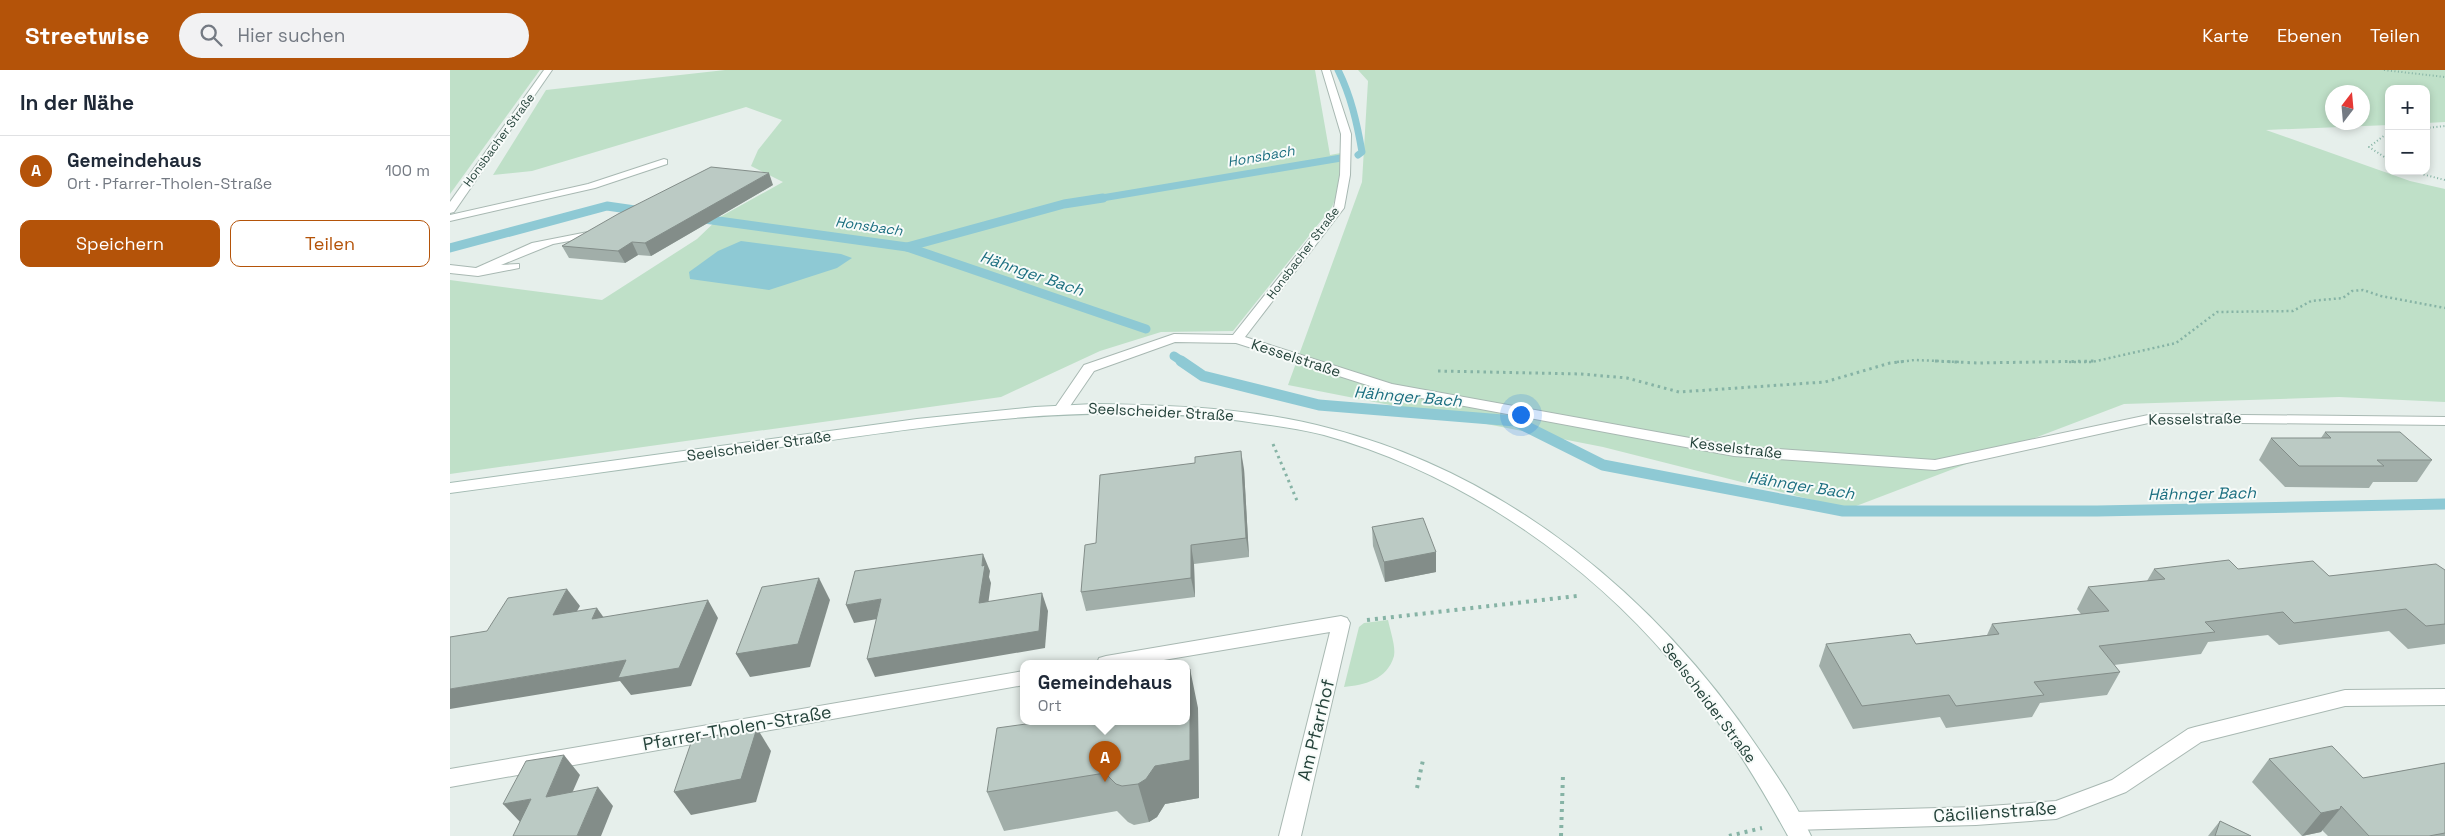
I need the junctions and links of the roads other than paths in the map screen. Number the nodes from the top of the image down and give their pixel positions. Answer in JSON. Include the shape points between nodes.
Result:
{"nodes":[{"id":1,"x":548,"y":70,"type":"edge"},
{"id":2,"x":1326,"y":70,"type":"edge"},
{"id":3,"x":664,"y":162,"type":"dead end"},
{"id":4,"x":450,"y":210,"type":"edge"},
{"id":5,"x":450,"y":218,"type":"edge"},
{"id":6,"x":598,"y":232,"type":"edge"},
{"id":7,"x":515,"y":266,"type":"dead end"},
{"id":8,"x":450,"y":269,"type":"edge"},
{"id":9,"x":478,"y":272,"type":"junction"},
{"id":10,"x":1236,"y":339,"type":"junction"},
{"id":11,"x":1061,"y":410,"type":"junction"},
{"id":12,"x":2445,"y":421,"type":"edge"},
{"id":13,"x":450,"y":488,"type":"edge"},
{"id":14,"x":1124,"y":660,"type":"edge"},
{"id":15,"x":1020,"y":679,"type":"edge"},
{"id":16,"x":2445,"y":697,"type":"edge"},
{"id":17,"x":450,"y":778,"type":"edge"},
{"id":18,"x":1796,"y":828,"type":"edge"},
{"id":19,"x":1290,"y":836,"type":"edge"}],
"edges":[{"from":1,"to":4,"type":"street","name":"Honsbacher Straße"},
{"from":2,"to":10,"type":"street","name":"Honsbacher Straße","via":[[1346,134],[1340,208]]},
{"from":3,"to":5,"type":"street","via":[[591,186]]},
{"from":6,"to":9,"type":"street","via":[[562,237],[516,251]]},
{"from":7,"to":9,"type":"street"},
{"from":8,"to":9,"type":"street"},
{"from":10,"to":11,"type":"street","name":"Kesselstraße","via":[[1174,338],[1089,368]]},
{"from":10,"to":12,"type":"street","name":"Kesselstraße","via":[[1389,388],[1734,451],[1935,465],[2153,418]]},
{"from":11,"to":13,"type":"street","name":"Seelscheider Straße","via":[[941,420]]},
{"from":11,"to":18,"type":"street","name":"Seelscheider Straße","via":[[1154,409],[1220,413],[1336,434],[1452,482],[1524,521],[1613,592],[1676,655],[1740,739]]},
{"from":14,"to":19,"type":"street","name":"Am Pfarrhof","via":[[1341,623]]},
{"from":15,"to":17,"type":"street","name":"Pfarrer-Tholen-Straße"},
{"from":16,"to":18,"type":"street","name":"Cäcilienstraße","via":[[2345,698],[2195,735],[2119,786],[2056,810]]}]}
